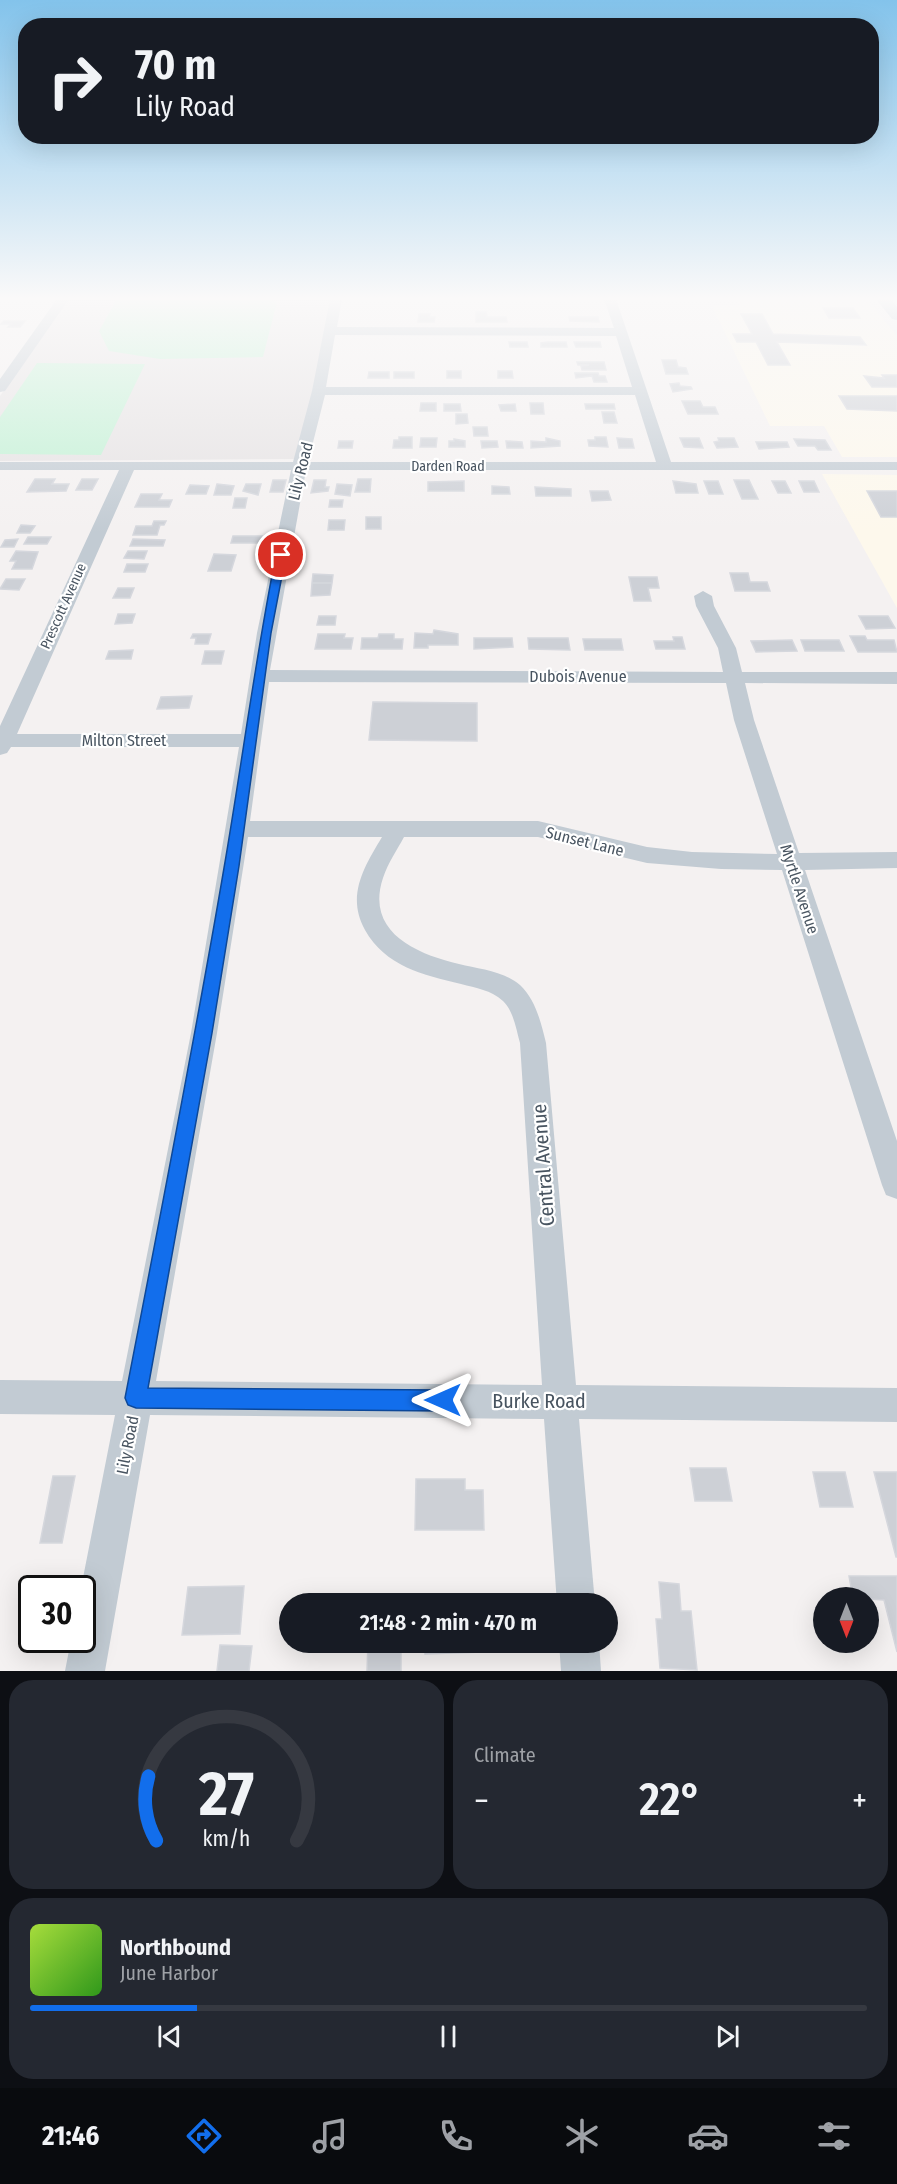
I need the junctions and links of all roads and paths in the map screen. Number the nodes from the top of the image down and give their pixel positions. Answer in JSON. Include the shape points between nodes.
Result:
{"nodes":[{"id":1,"x":321,"y":377,"type":"edge"},
{"id":2,"x":636,"y":377,"type":"edge"},
{"id":3,"x":319,"y":391,"type":"junction"},
{"id":4,"x":641,"y":391,"type":"junction"},
{"id":5,"x":129,"y":465,"type":"junction"},
{"id":6,"x":0,"y":466,"type":"edge"},
{"id":7,"x":301,"y":466,"type":"junction"},
{"id":8,"x":665,"y":466,"type":"junction"},
{"id":9,"x":897,"y":466,"type":"edge"},
{"id":10,"x":703,"y":596,"type":"dead end"},
{"id":11,"x":259,"y":676,"type":"junction"},
{"id":12,"x":736,"y":677,"type":"junction"},
{"id":13,"x":897,"y":678,"type":"edge"},
{"id":14,"x":248,"y":741,"type":"junction"},
{"id":15,"x":1,"y":743,"type":"edge"},
{"id":16,"x":237,"y":829,"type":"junction"},
{"id":17,"x":397,"y":829,"type":"junction"},
{"id":18,"x":791,"y":860,"type":"junction"},
{"id":19,"x":897,"y":860,"type":"edge"},
{"id":20,"x":897,"y":1185,"type":"edge"},
{"id":21,"x":0,"y":1397,"type":"edge"},
{"id":22,"x":136,"y":1398,"type":"junction"},
{"id":23,"x":561,"y":1401,"type":"junction"},
{"id":24,"x":897,"y":1405,"type":"edge"},
{"id":25,"x":575,"y":1593,"type":"edge"},
{"id":26,"x":580,"y":1653,"type":"edge"},
{"id":27,"x":85,"y":1671,"type":"edge"},
{"id":28,"x":582,"y":1671,"type":"edge"}],
"edges":[{"from":1,"to":3,"type":"street","name":"Lily Road"},
{"from":2,"to":4,"type":"street"},
{"from":3,"to":4,"type":"street"},
{"from":3,"to":7,"type":"street","name":"Lily Road"},
{"from":4,"to":8,"type":"street"},
{"from":5,"to":6,"type":"street","name":"Darden Road"},
{"from":5,"to":7,"type":"street","name":"Darden Road"},
{"from":5,"to":15,"type":"street","name":"Prescott Avenue"},
{"from":7,"to":8,"type":"street","name":"Darden Road"},
{"from":7,"to":11,"type":"street","name":"Lily Road"},
{"from":8,"to":9,"type":"street","name":"Darden Road"},
{"from":10,"to":12,"type":"street","name":"Myrtle Avenue"},
{"from":11,"to":12,"type":"street","name":"Dubois Avenue"},
{"from":11,"to":14,"type":"street","name":"Lily Road"},
{"from":12,"to":13,"type":"street","name":"Dubois Avenue"},
{"from":12,"to":18,"type":"street","name":"Myrtle Avenue","via":[[744,720]]},
{"from":14,"to":15,"type":"street","name":"Milton Street"},
{"from":14,"to":16,"type":"street","name":"Lily Road"},
{"from":16,"to":17,"type":"street","name":"Sunset Lane"},
{"from":16,"to":22,"type":"street","name":"Lily Road","via":[[204,1033]]},
{"from":17,"to":18,"type":"street","name":"Sunset Lane","via":[[538,829],[660,857]]},
{"from":17,"to":23,"type":"street","name":"Central Avenue","via":[[368,891],[369,918],[384,942],[414,962],[491,982],[510,992],[528,1022],[537,1076]]},
{"from":18,"to":19,"type":"street","name":"Sunset Lane"},
{"from":18,"to":20,"type":"street","name":"Myrtle Avenue"},
{"from":21,"to":22,"type":"street","name":"Burke Road"},
{"from":22,"to":23,"type":"street","name":"Burke Road"},
{"from":22,"to":27,"type":"street","name":"Lily Road"},
{"from":23,"to":24,"type":"street","name":"Burke Road"},
{"from":23,"to":25,"type":"street","name":"Central Avenue"},
{"from":26,"to":28,"type":"street"}]}
